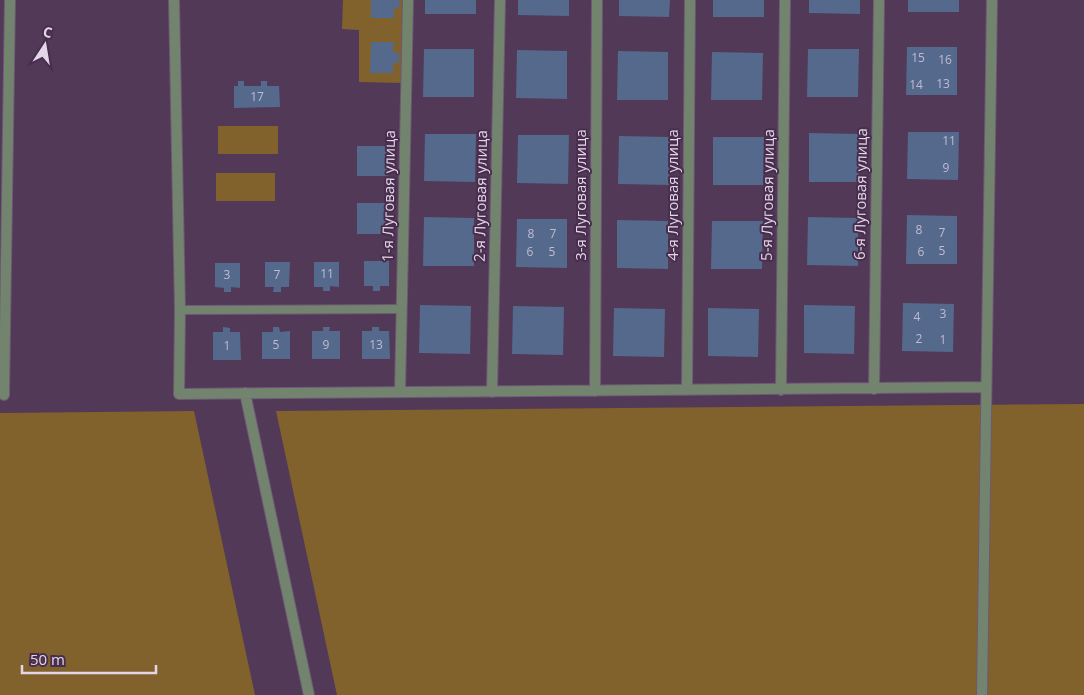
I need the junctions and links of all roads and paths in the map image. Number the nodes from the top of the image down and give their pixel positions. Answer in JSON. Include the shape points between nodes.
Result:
{"nodes":[{"id":1,"x":10,"y":0,"type":"edge"},
{"id":2,"x":174,"y":0,"type":"edge"},
{"id":3,"x":408,"y":0,"type":"edge"},
{"id":4,"x":500,"y":0,"type":"edge"},
{"id":5,"x":596,"y":0,"type":"edge"},
{"id":6,"x":690,"y":0,"type":"edge"},
{"id":7,"x":785,"y":0,"type":"edge"},
{"id":8,"x":879,"y":0,"type":"edge"},
{"id":9,"x":992,"y":0,"type":"edge"},
{"id":10,"x":402,"y":309,"type":"junction"},
{"id":11,"x":180,"y":310,"type":"junction"},
{"id":12,"x":986,"y":387,"type":"junction"},
{"id":13,"x":874,"y":389,"type":"junction"},
{"id":14,"x":687,"y":390,"type":"junction"},
{"id":15,"x":782,"y":390,"type":"junction"},
{"id":16,"x":595,"y":391,"type":"junction"},
{"id":17,"x":400,"y":392,"type":"junction"},
{"id":18,"x":492,"y":392,"type":"junction"},
{"id":19,"x":245,"y":393,"type":"junction"},
{"id":20,"x":4,"y":395,"type":"dead end"},
{"id":21,"x":309,"y":695,"type":"edge"},
{"id":22,"x":982,"y":695,"type":"edge"}],
"edges":[{"from":1,"to":20,"type":"street"},
{"from":2,"to":11,"type":"street"},
{"from":3,"to":10,"type":"street","name":"1-я Луговая улица"},
{"from":4,"to":18,"type":"street","name":"2-я Луговая улица"},
{"from":5,"to":16,"type":"street","name":"3-я Луговая улица"},
{"from":6,"to":14,"type":"street","name":"4-я Луговая улица"},
{"from":7,"to":15,"type":"street","name":"5-я Луговая улица"},
{"from":8,"to":13,"type":"street","name":"6-я Луговая улица"},
{"from":9,"to":12,"type":"street"},
{"from":10,"to":11,"type":"lane"},
{"from":10,"to":17,"type":"street","name":"1-я Луговая улица"},
{"from":11,"to":19,"type":"street","via":[[179,394]]},
{"from":12,"to":13,"type":"street"},
{"from":12,"to":22,"type":"street"},
{"from":13,"to":15,"type":"street"},
{"from":14,"to":15,"type":"street"},
{"from":14,"to":16,"type":"street"},
{"from":16,"to":18,"type":"street"},
{"from":17,"to":18,"type":"street"},
{"from":17,"to":19,"type":"street"},
{"from":19,"to":21,"type":"street"}]}
